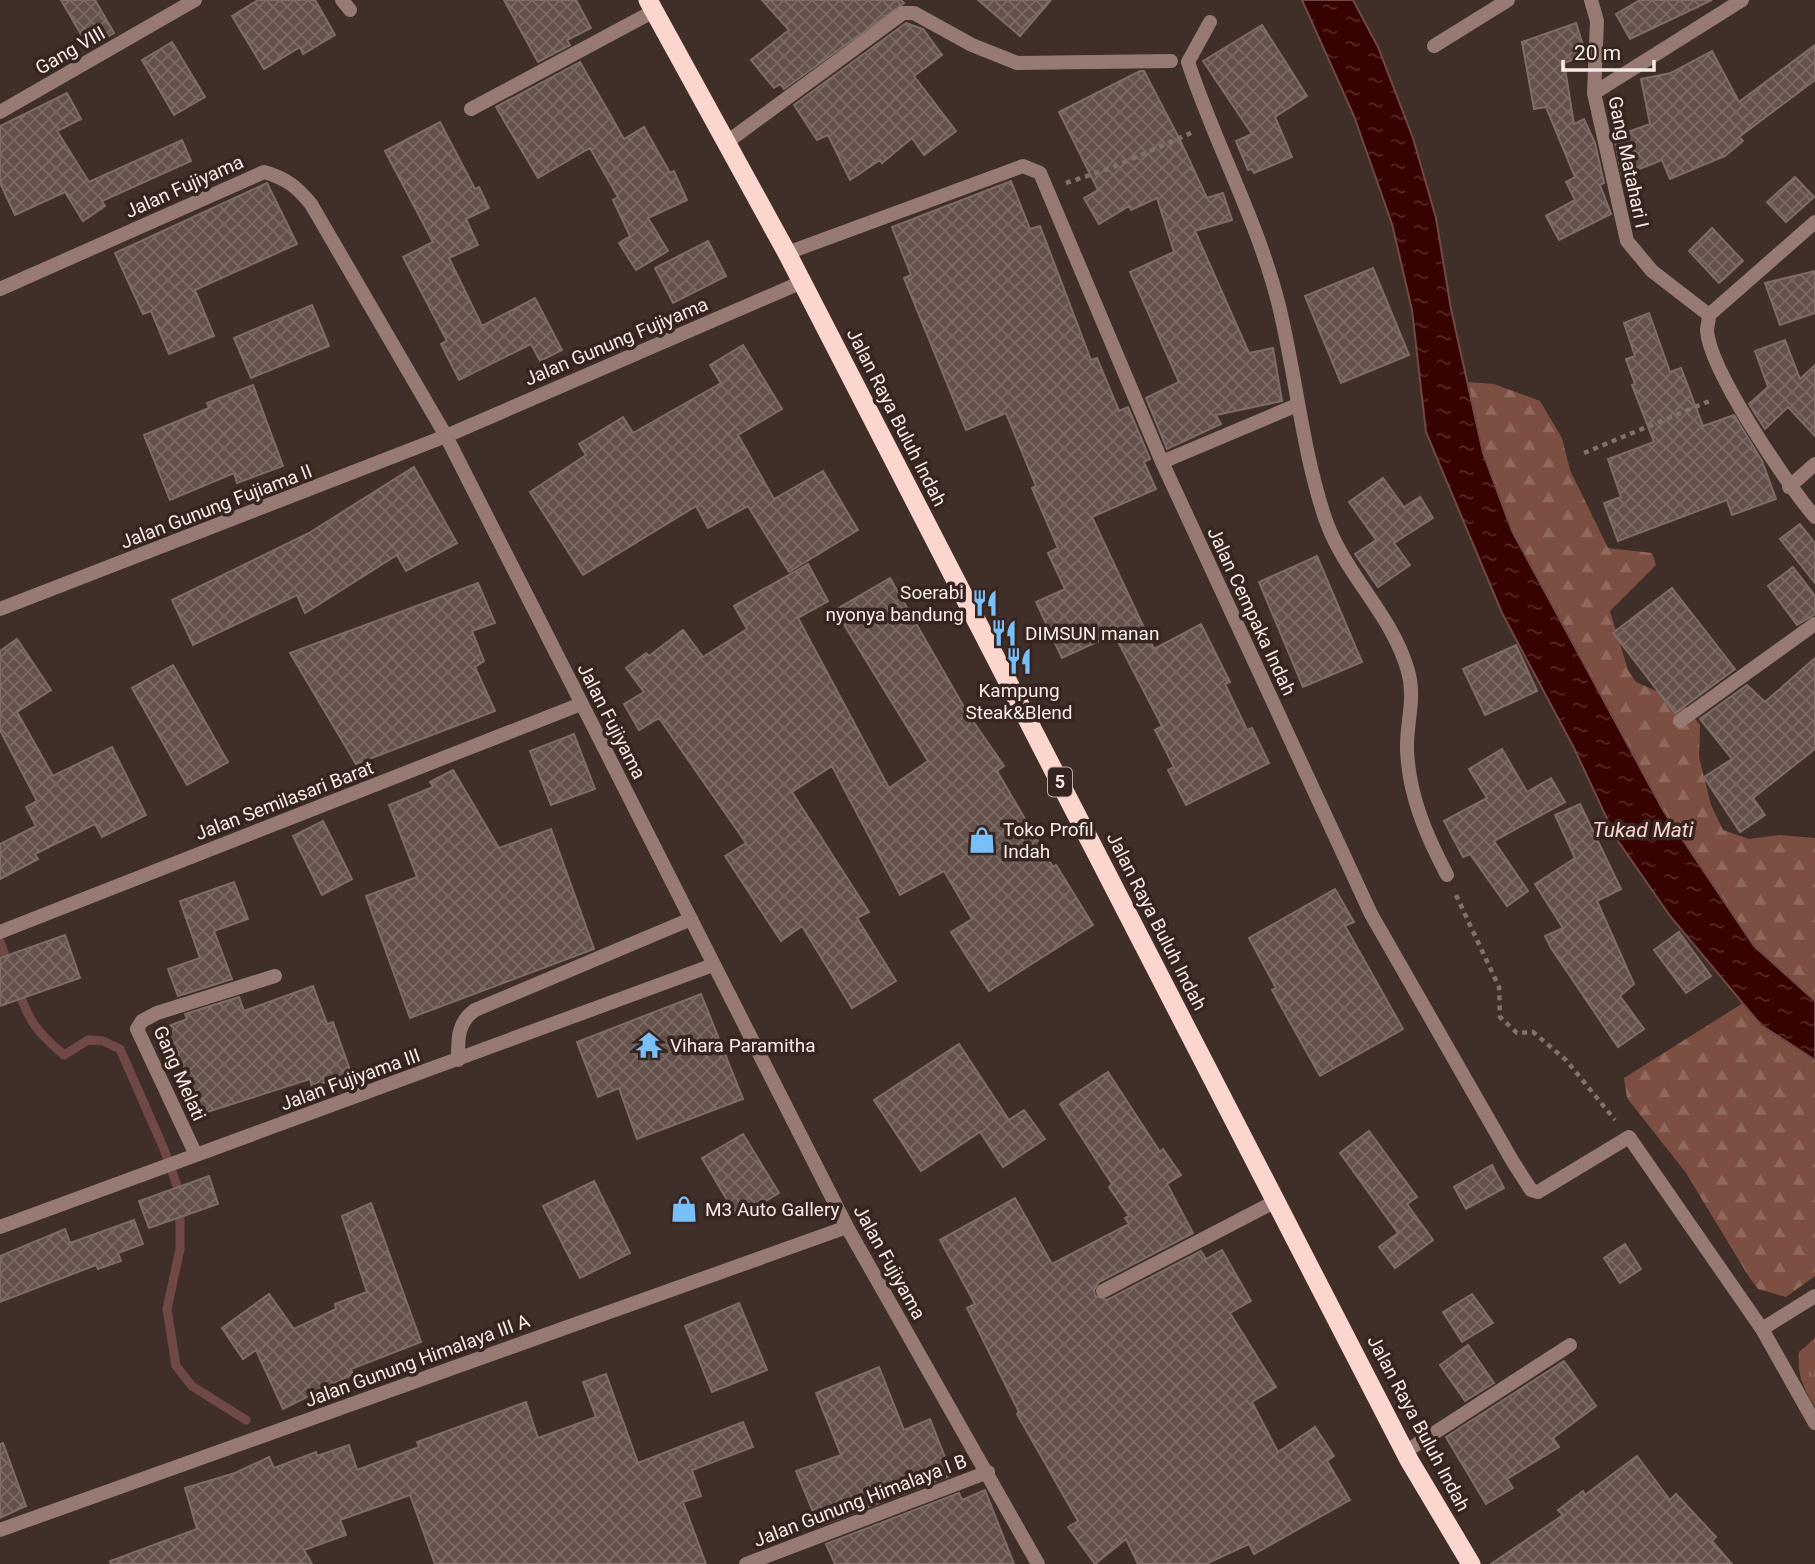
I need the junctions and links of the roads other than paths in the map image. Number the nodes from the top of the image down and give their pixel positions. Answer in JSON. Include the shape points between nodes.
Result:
{"nodes":[{"id":1,"x":195,"y":0,"type":"edge"},
{"id":2,"x":1508,"y":0,"type":"edge"},
{"id":3,"x":1591,"y":0,"type":"edge"},
{"id":4,"x":1742,"y":0,"type":"edge"},
{"id":5,"x":651,"y":5,"type":"edge"},
{"id":6,"x":1210,"y":22,"type":"dead end"},
{"id":7,"x":1434,"y":46,"type":"dead end"},
{"id":8,"x":1171,"y":61,"type":"dead end"},
{"id":9,"x":1594,"y":93,"type":"junction"},
{"id":10,"x":471,"y":109,"type":"dead end"},
{"id":11,"x":0,"y":112,"type":"edge"},
{"id":12,"x":727,"y":142,"type":"junction"},
{"id":13,"x":1815,"y":222,"type":"edge"},
{"id":14,"x":787,"y":253,"type":"junction"},
{"id":15,"x":802,"y":282,"type":"junction"},
{"id":16,"x":0,"y":289,"type":"edge"},
{"id":17,"x":1709,"y":315,"type":"junction"},
{"id":18,"x":1297,"y":405,"type":"junction"},
{"id":19,"x":446,"y":436,"type":"junction"},
{"id":20,"x":1162,"y":462,"type":"junction"},
{"id":21,"x":1815,"y":464,"type":"edge"},
{"id":22,"x":1789,"y":487,"type":"junction"},
{"id":23,"x":1815,"y":517,"type":"edge"},
{"id":24,"x":0,"y":609,"type":"edge"},
{"id":25,"x":1815,"y":624,"type":"edge"},
{"id":26,"x":581,"y":704,"type":"junction"},
{"id":27,"x":1680,"y":721,"type":"dead end"},
{"id":28,"x":1447,"y":875,"type":"road end"},
{"id":29,"x":691,"y":919,"type":"junction"},
{"id":30,"x":0,"y":932,"type":"edge"},
{"id":31,"x":713,"y":965,"type":"junction"},
{"id":32,"x":275,"y":976,"type":"dead end"},
{"id":33,"x":458,"y":1060,"type":"junction"},
{"id":34,"x":196,"y":1155,"type":"junction"},
{"id":35,"x":1276,"y":1201,"type":"junction"},
{"id":36,"x":0,"y":1227,"type":"edge"},
{"id":37,"x":847,"y":1227,"type":"junction"},
{"id":38,"x":1103,"y":1292,"type":"dead end"},
{"id":39,"x":1815,"y":1296,"type":"edge"},
{"id":40,"x":1762,"y":1329,"type":"junction"},
{"id":41,"x":1570,"y":1345,"type":"dead end"},
{"id":42,"x":1815,"y":1423,"type":"edge"},
{"id":43,"x":1405,"y":1452,"type":"junction"},
{"id":44,"x":988,"y":1472,"type":"junction"},
{"id":45,"x":0,"y":1530,"type":"edge"},
{"id":46,"x":746,"y":1564,"type":"edge"},
{"id":47,"x":1038,"y":1564,"type":"edge"},
{"id":48,"x":1471,"y":1564,"type":"edge"}],
"edges":[{"from":1,"to":11,"type":"street","name":"Gang VIII"},
{"from":2,"to":7,"type":"street"},
{"from":3,"to":9,"type":"street","name":"Gang Matahari I","via":[[1597,21]]},
{"from":4,"to":9,"type":"street"},
{"from":5,"to":10,"type":"street"},
{"from":5,"to":12,"type":"highway","name":"Jalan Raya Buluh Indah","number":"5"},
{"from":6,"to":18,"type":"street","via":[[1188,62],[1278,304]]},
{"from":8,"to":12,"type":"street","via":[[1017,63],[914,13],[903,13]]},
{"from":9,"to":17,"type":"street","name":"Gang Matahari I","via":[[1627,241],[1652,271]]},
{"from":12,"to":14,"type":"highway","name":"Jalan Raya Buluh Indah","number":"5"},
{"from":13,"to":17,"type":"street"},
{"from":14,"to":15,"type":"highway","name":"Jalan Raya Buluh Indah","number":"5"},
{"from":14,"to":20,"type":"street","name":"Jalan Cempaka Indah","via":[[1023,166],[1040,173]]},
{"from":15,"to":19,"type":"street","name":"Jalan Gunung Fujiyama"},
{"from":15,"to":35,"type":"highway","name":"Jalan Raya Buluh Indah","number":"5"},
{"from":16,"to":19,"type":"street","name":"Jalan Fujiyama","via":[[264,172],[283,177],[312,204]]},
{"from":17,"to":22,"type":"street","via":[[1710,341],[1733,391]]},
{"from":18,"to":20,"type":"street"},
{"from":18,"to":28,"type":"street","via":[[1334,540],[1395,637],[1409,672],[1410,778],[1417,811]]},
{"from":19,"to":24,"type":"street","name":"Jalan Gunung Fujiama II"},
{"from":19,"to":26,"type":"street","name":"Jalan Fujiyama"},
{"from":20,"to":40,"type":"street","name":"Jalan Cempaka Indah","via":[[1371,914],[1526,1183],[1531,1190],[1544,1190],[1629,1137]]},
{"from":21,"to":22,"type":"street"},
{"from":22,"to":23,"type":"street"},
{"from":25,"to":27,"type":"street"},
{"from":26,"to":29,"type":"street","name":"Jalan Fujiyama"},
{"from":26,"to":30,"type":"street","name":"Jalan Semilasari Barat"},
{"from":29,"to":31,"type":"street","name":"Jalan Fujiyama"},
{"from":29,"to":33,"type":"street","via":[[475,1010],[458,1032]]},
{"from":31,"to":33,"type":"street","name":"Jalan Fujiyama III"},
{"from":31,"to":37,"type":"street","name":"Jalan Fujiyama"},
{"from":32,"to":34,"type":"street","name":"Gang Melati","via":[[157,1013],[137,1029]]},
{"from":33,"to":34,"type":"street","name":"Jalan Fujiyama III"},
{"from":34,"to":36,"type":"street","name":"Jalan Fujiyama III"},
{"from":35,"to":38,"type":"street"},
{"from":35,"to":43,"type":"highway","name":"Jalan Raya Buluh Indah","number":"5"},
{"from":37,"to":44,"type":"street","name":"Jalan Fujiyama"},
{"from":37,"to":45,"type":"street","name":"Jalan Gunung Himalaya III A"},
{"from":39,"to":40,"type":"street"},
{"from":40,"to":42,"type":"street"},
{"from":41,"to":43,"type":"street"},
{"from":43,"to":48,"type":"highway","name":"Jalan Raya Buluh Indah","number":"5"},
{"from":44,"to":46,"type":"street","name":"Jalan Gunung Himalaya I B"},
{"from":44,"to":47,"type":"street","name":"Jalan Fujiyama"}]}
